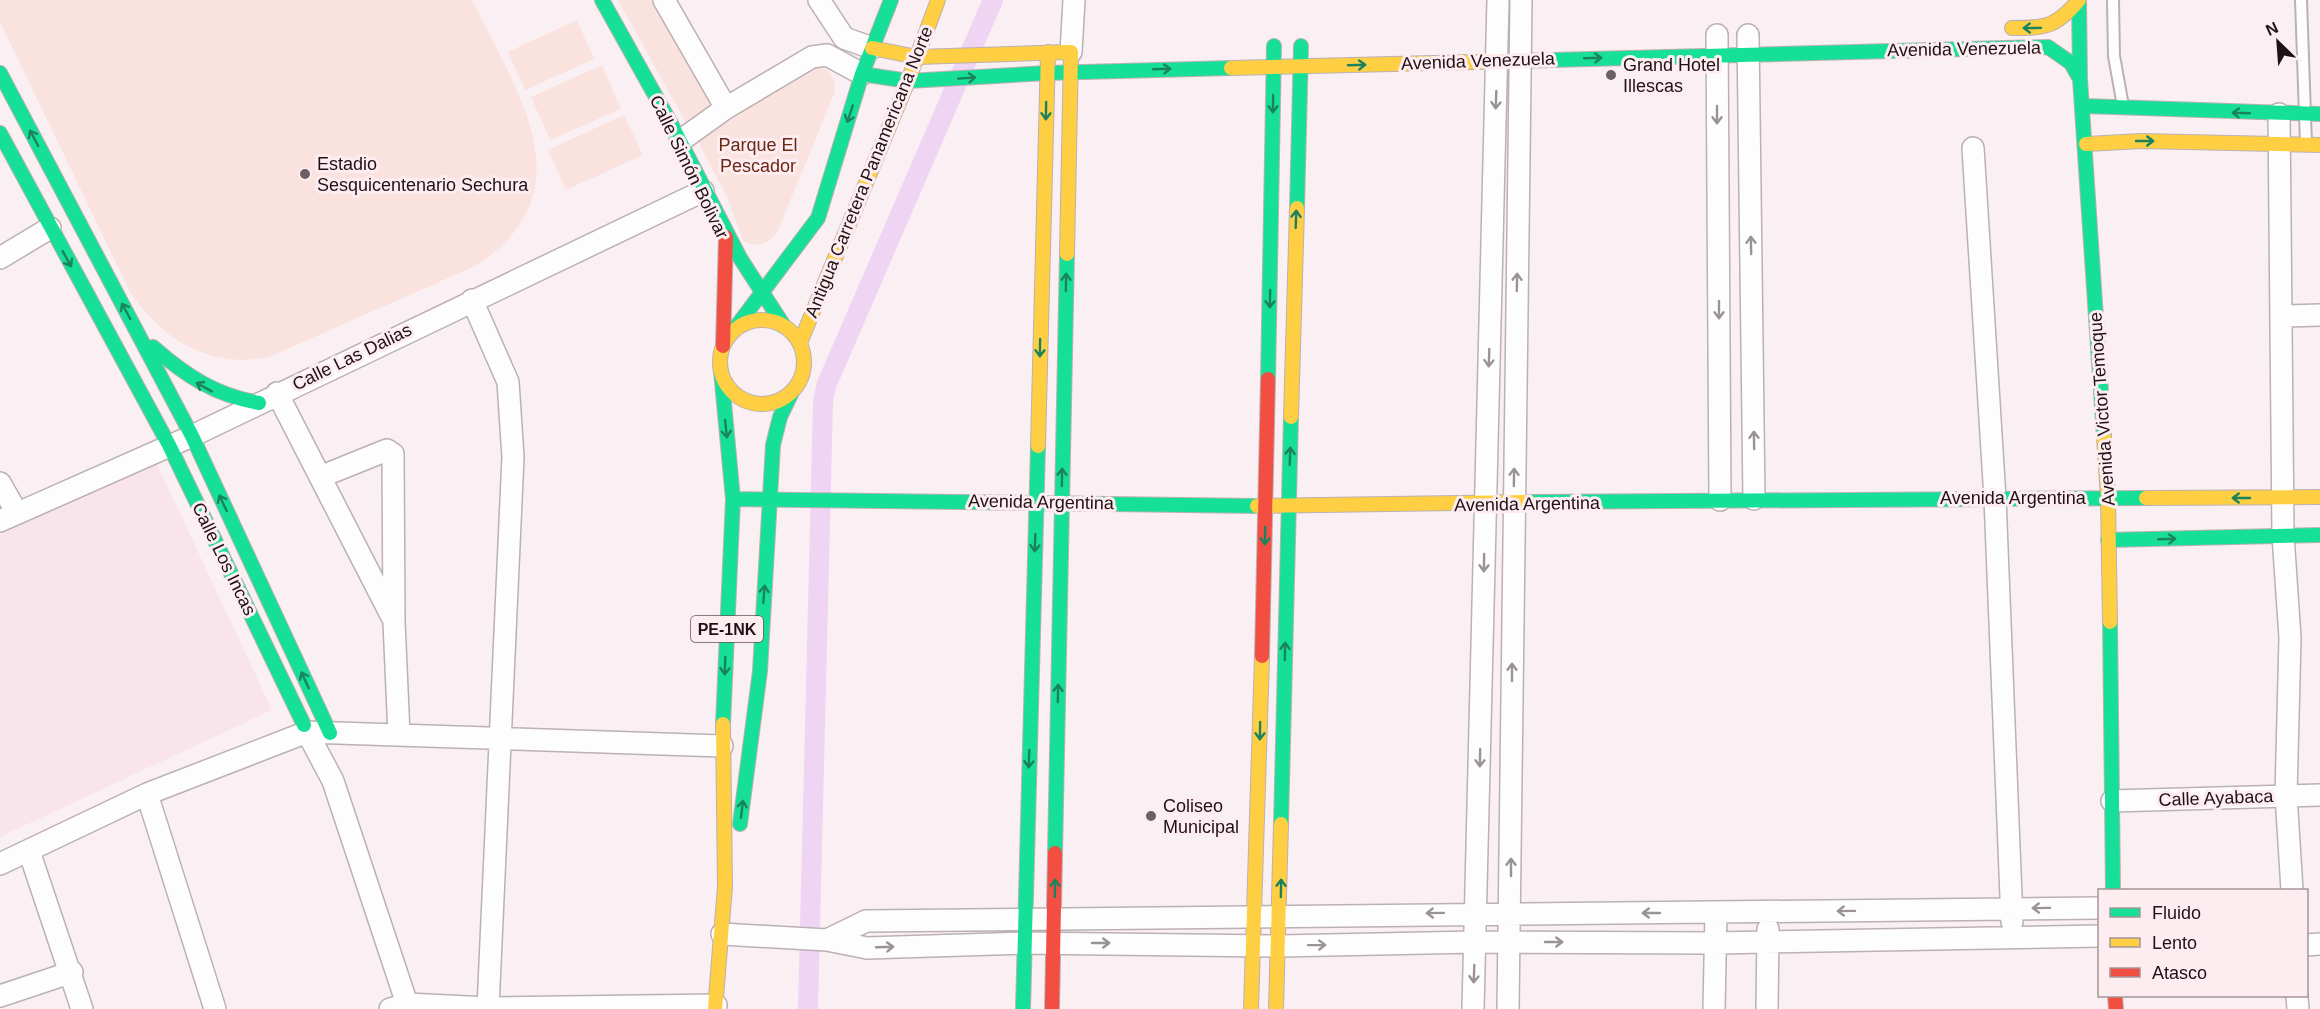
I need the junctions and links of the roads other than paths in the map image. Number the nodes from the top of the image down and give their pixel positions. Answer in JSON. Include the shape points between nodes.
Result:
{"nodes":[{"id":1,"x":602,"y":0,"type":"edge"},
{"id":2,"x":664,"y":0,"type":"edge"},
{"id":3,"x":819,"y":0,"type":"edge"},
{"id":4,"x":891,"y":0,"type":"edge"},
{"id":5,"x":938,"y":0,"type":"edge"},
{"id":6,"x":1074,"y":0,"type":"edge"},
{"id":7,"x":1498,"y":0,"type":"edge"},
{"id":8,"x":1521,"y":0,"type":"edge"},
{"id":9,"x":2079,"y":0,"type":"edge"},
{"id":10,"x":2113,"y":0,"type":"edge"},
{"id":11,"x":2301,"y":0,"type":"edge"},
{"id":12,"x":1993,"y":28,"type":"dead end"},
{"id":13,"x":1733,"y":40,"type":"junction"},
{"id":14,"x":1524,"y":47,"type":"junction"},
{"id":15,"x":872,"y":48,"type":"junction"},
{"id":16,"x":1494,"y":48,"type":"junction"},
{"id":17,"x":1048,"y":52,"type":"junction"},
{"id":18,"x":917,"y":57,"type":"junction"},
{"id":19,"x":1075,"y":58,"type":"junction"},
{"id":20,"x":1274,"y":66,"type":"junction"},
{"id":21,"x":1300,"y":66,"type":"junction"},
{"id":22,"x":1047,"y":73,"type":"junction"},
{"id":23,"x":862,"y":74,"type":"junction"},
{"id":24,"x":2080,"y":79,"type":"junction"},
{"id":25,"x":908,"y":81,"type":"junction"},
{"id":26,"x":3,"y":85,"type":"edge"},
{"id":27,"x":2084,"y":106,"type":"junction"},
{"id":28,"x":726,"y":108,"type":"junction"},
{"id":29,"x":2124,"y":109,"type":"junction"},
{"id":30,"x":2279,"y":114,"type":"junction"},
{"id":31,"x":2305,"y":114,"type":"junction"},
{"id":32,"x":2320,"y":114,"type":"edge"},
{"id":33,"x":0,"y":133,"type":"edge"},
{"id":34,"x":680,"y":141,"type":"junction"},
{"id":35,"x":2086,"y":144,"type":"junction"},
{"id":36,"x":2278,"y":144,"type":"junction"},
{"id":37,"x":2313,"y":145,"type":"edge"},
{"id":38,"x":1973,"y":148,"type":"dead end"},
{"id":39,"x":704,"y":191,"type":"junction"},
{"id":40,"x":50,"y":228,"type":"junction"},
{"id":41,"x":729,"y":242,"type":"junction"},
{"id":42,"x":793,"y":253,"type":"junction"},
{"id":43,"x":0,"y":258,"type":"edge"},
{"id":44,"x":761,"y":295,"type":"junction"},
{"id":45,"x":471,"y":300,"type":"junction"},
{"id":46,"x":2320,"y":315,"type":"edge"},
{"id":47,"x":2282,"y":316,"type":"junction"},
{"id":48,"x":784,"y":326,"type":"junction"},
{"id":49,"x":733,"y":331,"type":"junction"},
{"id":50,"x":138,"y":333,"type":"junction"},
{"id":51,"x":800,"y":344,"type":"junction"},
{"id":52,"x":723,"y":346,"type":"junction"},
{"id":53,"x":721,"y":371,"type":"junction"},
{"id":54,"x":792,"y":392,"type":"junction"},
{"id":55,"x":268,"y":398,"type":"junction"},
{"id":56,"x":192,"y":436,"type":"junction"},
{"id":57,"x":169,"y":445,"type":"junction"},
{"id":58,"x":320,"y":477,"type":"junction"},
{"id":59,"x":0,"y":483,"type":"edge"},
{"id":60,"x":2320,"y":497,"type":"edge"},
{"id":61,"x":1995,"y":498,"type":"junction"},
{"id":62,"x":2108,"y":498,"type":"junction"},
{"id":63,"x":2283,"y":498,"type":"junction"},
{"id":64,"x":733,"y":499,"type":"junction"},
{"id":65,"x":1754,"y":499,"type":"junction"},
{"id":66,"x":1720,"y":500,"type":"junction"},
{"id":67,"x":770,"y":501,"type":"junction"},
{"id":68,"x":1036,"y":501,"type":"junction"},
{"id":69,"x":1062,"y":502,"type":"junction"},
{"id":70,"x":1514,"y":504,"type":"junction"},
{"id":71,"x":1485,"y":505,"type":"junction"},
{"id":72,"x":1266,"y":506,"type":"junction"},
{"id":73,"x":1288,"y":506,"type":"junction"},
{"id":74,"x":9,"y":517,"type":"edge"},
{"id":75,"x":2283,"y":535,"type":"junction"},
{"id":76,"x":2320,"y":535,"type":"edge"},
{"id":77,"x":2108,"y":540,"type":"junction"},
{"id":78,"x":394,"y":622,"type":"junction"},
{"id":79,"x":307,"y":732,"type":"junction"},
{"id":80,"x":330,"y":733,"type":"junction"},
{"id":81,"x":399,"y":735,"type":"junction"},
{"id":82,"x":500,"y":739,"type":"junction"},
{"id":83,"x":722,"y":746,"type":"junction"},
{"id":84,"x":147,"y":794,"type":"junction"},
{"id":85,"x":2286,"y":795,"type":"junction"},
{"id":86,"x":2320,"y":795,"type":"edge"},
{"id":87,"x":2112,"y":801,"type":"junction"},
{"id":88,"x":29,"y":851,"type":"junction"},
{"id":89,"x":0,"y":864,"type":"edge"},
{"id":90,"x":725,"y":887,"type":"junction"},
{"id":91,"x":2113,"y":889,"type":"edge"},
{"id":92,"x":2292,"y":889,"type":"edge"},
{"id":93,"x":2098,"y":908,"type":"edge"},
{"id":94,"x":2012,"y":909,"type":"junction"},
{"id":95,"x":1716,"y":912,"type":"junction"},
{"id":96,"x":1768,"y":912,"type":"junction"},
{"id":97,"x":1476,"y":913,"type":"junction"},
{"id":98,"x":1510,"y":913,"type":"junction"},
{"id":99,"x":1256,"y":916,"type":"junction"},
{"id":100,"x":1280,"y":916,"type":"junction"},
{"id":101,"x":1024,"y":919,"type":"junction"},
{"id":102,"x":1054,"y":919,"type":"junction"},
{"id":103,"x":722,"y":934,"type":"junction"},
{"id":104,"x":2098,"y":936,"type":"edge"},
{"id":105,"x":2012,"y":937,"type":"junction"},
{"id":106,"x":827,"y":940,"type":"junction"},
{"id":107,"x":1768,"y":940,"type":"junction"},
{"id":108,"x":1475,"y":942,"type":"junction"},
{"id":109,"x":1510,"y":942,"type":"junction"},
{"id":110,"x":1024,"y":943,"type":"junction"},
{"id":111,"x":1055,"y":943,"type":"junction"},
{"id":112,"x":1715,"y":944,"type":"junction"},
{"id":113,"x":1255,"y":945,"type":"junction"},
{"id":114,"x":1280,"y":946,"type":"junction"},
{"id":115,"x":72,"y":972,"type":"junction"},
{"id":116,"x":0,"y":996,"type":"edge"},
{"id":117,"x":398,"y":1006,"type":"edge"},
{"id":118,"x":435,"y":1007,"type":"edge"},
{"id":119,"x":716,"y":1007,"type":"edge"},
{"id":120,"x":488,"y":1008,"type":"edge"},
{"id":121,"x":82,"y":1009,"type":"edge"},
{"id":122,"x":215,"y":1009,"type":"edge"},
{"id":123,"x":1023,"y":1009,"type":"edge"},
{"id":124,"x":1052,"y":1009,"type":"edge"},
{"id":125,"x":1251,"y":1009,"type":"edge"},
{"id":126,"x":1276,"y":1009,"type":"edge"},
{"id":127,"x":1473,"y":1009,"type":"edge"},
{"id":128,"x":1508,"y":1009,"type":"edge"},
{"id":129,"x":1714,"y":1009,"type":"edge"},
{"id":130,"x":1767,"y":1009,"type":"edge"}],
"edges":[{"from":1,"to":34,"type":"street","name":"Calle Simón Bolivar"},
{"from":2,"to":28,"type":"street"},
{"from":3,"to":15,"type":"street","via":[[844,38]]},
{"from":4,"to":15,"type":"street","name":"Antigua Carretera Panamericana Norte","number":"PE-1NK"},
{"from":5,"to":18,"type":"street","name":"Antigua Carretera Panamericana Norte","number":"PE-1NK"},
{"from":6,"to":19,"type":"street"},
{"from":7,"to":16,"type":"street"},
{"from":8,"to":14,"type":"street"},
{"from":9,"to":12,"type":"street","name":"Avenida Venezuela","one_way":true,"via":[[2063,21],[2051,27]]},
{"from":9,"to":24,"type":"street","name":"Avenida Victor Temoque"},
{"from":10,"to":29,"type":"lane","via":[[2115,56]]},
{"from":11,"to":31,"type":"lane"},
{"from":14,"to":13,"type":"street","name":"Avenida Venezuela","one_way":true},
{"from":13,"to":24,"type":"street","name":"Avenida Venezuela","via":[[2048,47],[2071,63]]},
{"from":65,"to":13,"type":"street","one_way":true},
{"from":13,"to":66,"type":"street","one_way":true},
{"from":14,"to":16,"type":"street","name":"Avenida Venezuela"},
{"from":14,"to":16,"type":"street","name":"Avenida Venezuela"},
{"from":70,"to":14,"type":"street","one_way":true},
{"from":15,"to":18,"type":"street","name":"Avenida Venezuela"},
{"from":15,"to":23,"type":"street","name":"Antigua Carretera Panamericana Norte","number":"PE-1NK"},
{"from":21,"to":16,"type":"street","name":"Avenida Venezuela","one_way":true},
{"from":16,"to":71,"type":"street","one_way":true},
{"from":17,"to":18,"type":"street","name":"Avenida Venezuela"},
{"from":17,"to":19,"type":"street","name":"Avenida Venezuela"},
{"from":17,"to":22,"type":"street"},
{"from":18,"to":25,"type":"street","name":"Antigua Carretera Panamericana Norte","number":"PE-1NK"},
{"from":19,"to":20,"type":"street","name":"Avenida Venezuela","one_way":true},
{"from":19,"to":22,"type":"street","name":"Avenida Venezuela"},
{"from":69,"to":19,"type":"street","one_way":true},
{"from":20,"to":21,"type":"street","name":"Avenida Venezuela"},
{"from":20,"to":21,"type":"street","via":[[1268,46],[1307,46]]},
{"from":20,"to":72,"type":"street","one_way":true},
{"from":73,"to":21,"type":"street","one_way":true},
{"from":25,"to":22,"type":"street","name":"Avenida Venezuela","one_way":true},
{"from":22,"to":68,"type":"street","one_way":true},
{"from":23,"to":25,"type":"street","name":"Avenida Venezuela"},
{"from":23,"to":28,"type":"street","via":[[827,55],[812,57]]},
{"from":23,"to":42,"type":"street","name":"Antigua Carretera Panamericana Norte","number":"PE-1NK","one_way":true,"via":[[818,218]]},
{"from":24,"to":27,"type":"street","name":"Avenida Victor Temoque"},
{"from":25,"to":51,"type":"street","name":"Antigua Carretera Panamericana Norte","number":"PE-1NK"},
{"from":50,"to":26,"type":"street","one_way":true},
{"from":27,"to":29,"type":"street"},
{"from":27,"to":35,"type":"street","name":"Avenida Victor Temoque"},
{"from":28,"to":34,"type":"street"},
{"from":30,"to":29,"type":"street","one_way":true},
{"from":30,"to":31,"type":"street"},
{"from":30,"to":36,"type":"street"},
{"from":31,"to":32,"type":"street"},
{"from":31,"to":37,"type":"lane"},
{"from":33,"to":40,"type":"street","name":"Calle Los Incas"},
{"from":34,"to":39,"type":"street","name":"Calle Simón Bolivar"},
{"from":35,"to":36,"type":"street","one_way":true},
{"from":35,"to":62,"type":"street","name":"Avenida Victor Temoque"},
{"from":36,"to":37,"type":"street"},
{"from":36,"to":47,"type":"street"},
{"from":38,"to":61,"type":"street"},
{"from":39,"to":41,"type":"street","name":"Calle Simón Bolivar"},
{"from":39,"to":45,"type":"street","name":"Calle Las Dalias"},
{"from":40,"to":43,"type":"street"},
{"from":40,"to":57,"type":"street","name":"Calle Los Incas","one_way":true},
{"from":41,"to":42,"type":"street","via":[[749,258]]},
{"from":41,"to":44,"type":"street"},
{"from":41,"to":52,"type":"street","name":"Calle Simón Bolivar"},
{"from":42,"to":44,"type":"street","name":"Antigua Carretera Panamericana Norte","number":"PE-1NK"},
{"from":44,"to":48,"type":"street"},
{"from":44,"to":49,"type":"street","name":"Antigua Carretera Panamericana Norte","number":"PE-1NK"},
{"from":45,"to":55,"type":"street","name":"Calle Las Dalias"},
{"from":45,"to":82,"type":"street","via":[[508,382],[513,457]]},
{"from":46,"to":47,"type":"street"},
{"from":47,"to":63,"type":"street"},
{"from":48,"to":49,"type":"street","via":[[758,320]]},
{"from":48,"to":51,"type":"street"},
{"from":49,"to":52,"type":"street","number":"PE-1NK"},
{"from":55,"to":50,"type":"street","one_way":true,"via":[[228,398],[203,387]]},
{"from":50,"to":56,"type":"street"},
{"from":51,"to":54,"type":"street","number":"PE-1NK","via":[[804,369]]},
{"from":52,"to":53,"type":"street","number":"PE-1NK"},
{"from":53,"to":54,"type":"street","via":[[735,395],[756,404],[769,404]]},
{"from":53,"to":64,"type":"street","number":"PE-1NK","one_way":true},
{"from":54,"to":67,"type":"street","number":"PE-1NK","via":[[773,445]]},
{"from":55,"to":56,"type":"street","name":"Calle Las Dalias"},
{"from":55,"to":58,"type":"street"},
{"from":56,"to":57,"type":"street","name":"Calle Las Dalias"},
{"from":80,"to":56,"type":"street","one_way":true},
{"from":57,"to":74,"type":"street","name":"Calle Las Dalias"},
{"from":57,"to":79,"type":"street","name":"Calle Los Incas"},
{"from":58,"to":78,"type":"street"},
{"from":58,"to":78,"type":"street","via":[[387,450],[393,454]]},
{"from":59,"to":74,"type":"street"},
{"from":60,"to":63,"type":"street","name":"Avenida Argentina"},
{"from":61,"to":62,"type":"street","name":"Avenida Argentina"},
{"from":61,"to":65,"type":"street","name":"Avenida Argentina"},
{"from":61,"to":94,"type":"street"},
{"from":63,"to":62,"type":"street","name":"Avenida Argentina","one_way":true},
{"from":62,"to":77,"type":"street","name":"Avenida Victor Temoque"},
{"from":63,"to":75,"type":"street"},
{"from":64,"to":67,"type":"street","name":"Avenida Argentina"},
{"from":64,"to":83,"type":"street","number":"PE-1NK","one_way":true},
{"from":65,"to":66,"type":"street","name":"Avenida Argentina"},
{"from":66,"to":70,"type":"street","name":"Avenida Argentina"},
{"from":67,"to":68,"type":"street","name":"Avenida Argentina"},
{"from":90,"to":67,"type":"street","number":"PE-1NK","one_way":true,"via":[[741,822],[758,683]]},
{"from":68,"to":69,"type":"street","name":"Avenida Argentina"},
{"from":68,"to":101,"type":"street","one_way":true},
{"from":69,"to":72,"type":"street","name":"Avenida Argentina"},
{"from":102,"to":69,"type":"street","one_way":true},
{"from":70,"to":71,"type":"street","name":"Avenida Argentina"},
{"from":98,"to":70,"type":"street","one_way":true},
{"from":71,"to":73,"type":"street","name":"Avenida Argentina"},
{"from":71,"to":97,"type":"street","one_way":true},
{"from":72,"to":73,"type":"street","name":"Avenida Argentina"},
{"from":72,"to":99,"type":"street","one_way":true},
{"from":100,"to":73,"type":"street","one_way":true},
{"from":75,"to":76,"type":"street"},
{"from":77,"to":75,"type":"street","one_way":true},
{"from":75,"to":85,"type":"street","via":[[2290,638]]},
{"from":77,"to":87,"type":"street","name":"Avenida Victor Temoque"},
{"from":78,"to":81,"type":"street"},
{"from":79,"to":80,"type":"street"},
{"from":79,"to":84,"type":"street"},
{"from":79,"to":117,"type":"street","name":"Calle Los Incas","via":[[333,781]]},
{"from":80,"to":81,"type":"street"},
{"from":81,"to":82,"type":"street"},
{"from":82,"to":83,"type":"street"},
{"from":82,"to":120,"type":"street"},
{"from":83,"to":90,"type":"street","number":"PE-1NK"},
{"from":84,"to":88,"type":"street"},
{"from":84,"to":122,"type":"street"},
{"from":85,"to":86,"type":"street","name":"Calle Ayabaca"},
{"from":85,"to":87,"type":"street","name":"Calle Ayabaca"},
{"from":85,"to":92,"type":"street"},
{"from":87,"to":91,"type":"street","name":"Avenida Victor Temoque"},
{"from":88,"to":89,"type":"street"},
{"from":88,"to":115,"type":"street"},
{"from":90,"to":103,"type":"street","number":"PE-1NK"},
{"from":93,"to":94,"type":"street","one_way":true},
{"from":94,"to":96,"type":"street","one_way":true},
{"from":94,"to":105,"type":"street"},
{"from":95,"to":96,"type":"street"},
{"from":95,"to":98,"type":"street","one_way":true},
{"from":95,"to":112,"type":"street"},
{"from":96,"to":107,"type":"street"},
{"from":97,"to":98,"type":"street"},
{"from":97,"to":100,"type":"street","one_way":true},
{"from":97,"to":108,"type":"street"},
{"from":98,"to":109,"type":"street"},
{"from":99,"to":100,"type":"street"},
{"from":99,"to":102,"type":"street"},
{"from":99,"to":113,"type":"street"},
{"from":100,"to":114,"type":"street"},
{"from":101,"to":102,"type":"street"},
{"from":101,"to":106,"type":"street","via":[[866,921]]},
{"from":101,"to":110,"type":"street"},
{"from":102,"to":111,"type":"street"},
{"from":103,"to":106,"type":"street"},
{"from":103,"to":119,"type":"street","number":"PE-1NK"},
{"from":104,"to":105,"type":"street"},
{"from":105,"to":107,"type":"street"},
{"from":106,"to":110,"type":"street","one_way":true,"via":[[867,948]]},
{"from":107,"to":112,"type":"street"},
{"from":107,"to":130,"type":"street"},
{"from":108,"to":109,"type":"street"},
{"from":114,"to":108,"type":"street","one_way":true},
{"from":108,"to":127,"type":"street","one_way":true},
{"from":109,"to":112,"type":"street","one_way":true},
{"from":109,"to":128,"type":"street"},
{"from":110,"to":111,"type":"street"},
{"from":110,"to":123,"type":"street"},
{"from":111,"to":113,"type":"street","one_way":true},
{"from":111,"to":124,"type":"street"},
{"from":112,"to":129,"type":"street"},
{"from":113,"to":114,"type":"street"},
{"from":113,"to":125,"type":"street"},
{"from":114,"to":126,"type":"street"},
{"from":115,"to":116,"type":"street"},
{"from":115,"to":121,"type":"street"},
{"from":117,"to":118,"type":"street"},
{"from":118,"to":120,"type":"street"},
{"from":119,"to":120,"type":"street"}]}
